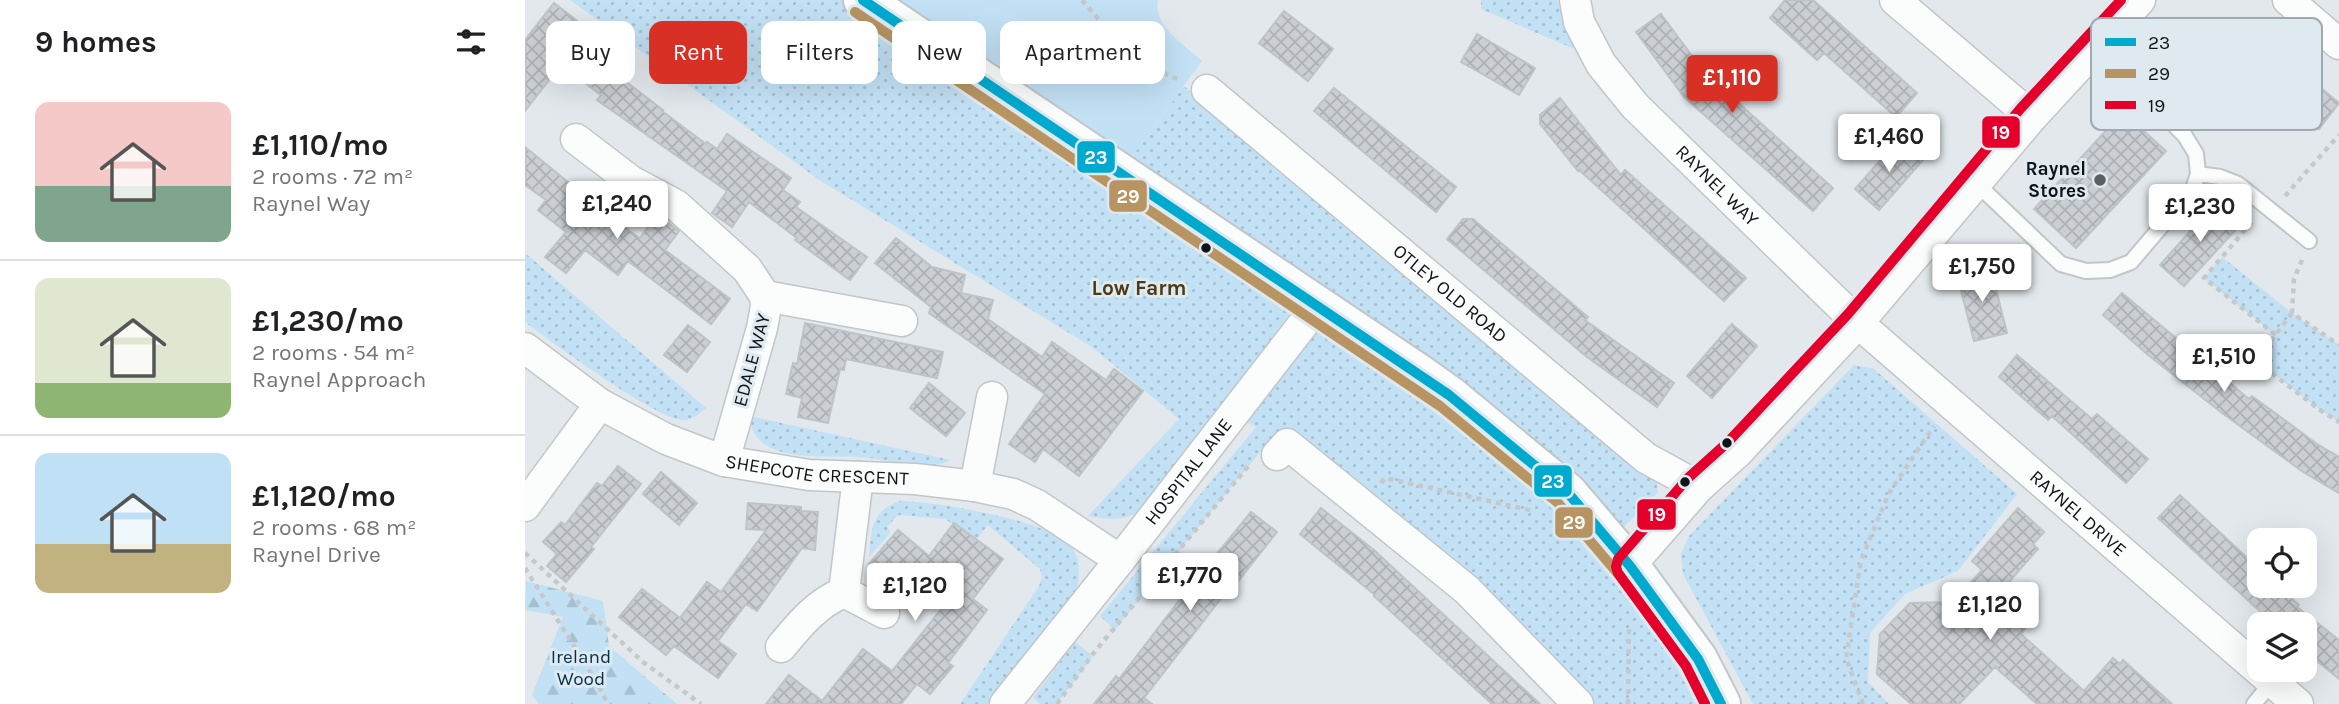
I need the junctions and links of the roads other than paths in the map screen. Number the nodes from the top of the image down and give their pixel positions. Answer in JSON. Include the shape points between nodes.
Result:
{"nodes":[{"id":1,"x":863,"y":0,"type":"edge"},
{"id":2,"x":1575,"y":0,"type":"edge"},
{"id":3,"x":1895,"y":0,"type":"edge"},
{"id":4,"x":2140,"y":0,"type":"edge"},
{"id":5,"x":2288,"y":0,"type":"edge"},
{"id":6,"x":2124,"y":18,"type":"edge"},
{"id":7,"x":2309,"y":18,"type":"edge"},
{"id":8,"x":2322,"y":29,"type":"edge"},
{"id":9,"x":2339,"y":44,"type":"edge"},
{"id":10,"x":2091,"y":54,"type":"edge"},
{"id":11,"x":1207,"y":90,"type":"road end"},
{"id":12,"x":2032,"y":117,"type":"junction"},
{"id":13,"x":2179,"y":130,"type":"edge"},
{"id":14,"x":576,"y":139,"type":"dead end"},
{"id":15,"x":2198,"y":174,"type":"junction"},
{"id":16,"x":1976,"y":183,"type":"junction"},
{"id":17,"x":2309,"y":240,"type":"road end"},
{"id":18,"x":765,"y":296,"type":"junction"},
{"id":19,"x":1318,"y":305,"type":"junction"},
{"id":20,"x":902,"y":321,"type":"dead end"},
{"id":21,"x":1858,"y":323,"type":"junction"},
{"id":22,"x":525,"y":348,"type":"edge"},
{"id":23,"x":992,"y":397,"type":"dead end"},
{"id":24,"x":600,"y":404,"type":"junction"},
{"id":25,"x":1277,"y":456,"type":"road end"},
{"id":26,"x":724,"y":461,"type":"junction"},
{"id":27,"x":858,"y":477,"type":"junction"},
{"id":28,"x":975,"y":486,"type":"junction"},
{"id":29,"x":1699,"y":487,"type":"junction"},
{"id":30,"x":526,"y":504,"type":"edge"},
{"id":31,"x":1120,"y":560,"type":"junction"},
{"id":32,"x":1630,"y":566,"type":"junction"},
{"id":33,"x":844,"y":592,"type":"junction"},
{"id":34,"x":884,"y":613,"type":"dead end"},
{"id":35,"x":781,"y":647,"type":"dead end"},
{"id":36,"x":2263,"y":693,"type":"edge"},
{"id":37,"x":1005,"y":704,"type":"edge"},
{"id":38,"x":1578,"y":704,"type":"edge"},
{"id":39,"x":1721,"y":704,"type":"edge"},
{"id":40,"x":2298,"y":704,"type":"edge"}],
"edges":[{"from":1,"to":19,"type":"street"},
{"from":2,"to":21,"type":"street","name":"RAYNEL WAY","via":[[1579,22],[1601,64],[1635,106]]},
{"from":3,"to":12,"type":"street"},
{"from":4,"to":6,"type":"street"},
{"from":5,"to":7,"type":"street"},
{"from":8,"to":9,"type":"street"},
{"from":10,"to":12,"type":"street"},
{"from":11,"to":29,"type":"street","name":"OTLEY OLD ROAD","via":[[1646,458]]},
{"from":12,"to":16,"type":"street"},
{"from":13,"to":15,"type":"lane","via":[[2196,154]]},
{"from":14,"to":18,"type":"street","name":"EDALE WAY","via":[[631,181],[676,205],[747,269]]},
{"from":15,"to":16,"type":"lane","via":[[2193,189],[2131,262],[2110,270],[2086,271],[2061,264]]},
{"from":15,"to":17,"type":"lane","via":[[2238,184]]},
{"from":16,"to":21,"type":"street"},
{"from":18,"to":20,"type":"street"},
{"from":18,"to":26,"type":"street","name":"EDALE WAY","via":[[762,328]]},
{"from":19,"to":31,"type":"street","name":"HOSPITAL LANE"},
{"from":19,"to":32,"type":"street","via":[[1449,395],[1568,493]]},
{"from":21,"to":29,"type":"street","via":[[1738,452]]},
{"from":21,"to":36,"type":"street","name":"RAYNEL DRIVE","via":[[1950,402]]},
{"from":22,"to":24,"type":"street","name":"SHEPCOTE CRESCENT"},
{"from":23,"to":28,"type":"street"},
{"from":24,"to":26,"type":"street","name":"SHEPCOTE CRESCENT","via":[[666,439]]},
{"from":24,"to":30,"type":"street"},
{"from":25,"to":38,"type":"street","via":[[1287,444],[1467,590]]},
{"from":26,"to":27,"type":"street","name":"SHEPCOTE CRESCENT","via":[[809,475]]},
{"from":27,"to":28,"type":"street","name":"SHEPCOTE CRESCENT"},
{"from":27,"to":33,"type":"street"},
{"from":28,"to":31,"type":"street","name":"SHEPCOTE CRESCENT","via":[[1037,505]]},
{"from":29,"to":32,"type":"street"},
{"from":31,"to":37,"type":"street","name":"HOSPITAL LANE"},
{"from":32,"to":39,"type":"street","via":[[1699,659]]},
{"from":33,"to":34,"type":"street"},
{"from":33,"to":35,"type":"street","via":[[807,615]]},
{"from":36,"to":40,"type":"street","name":"RAYNEL DRIVE"}]}
